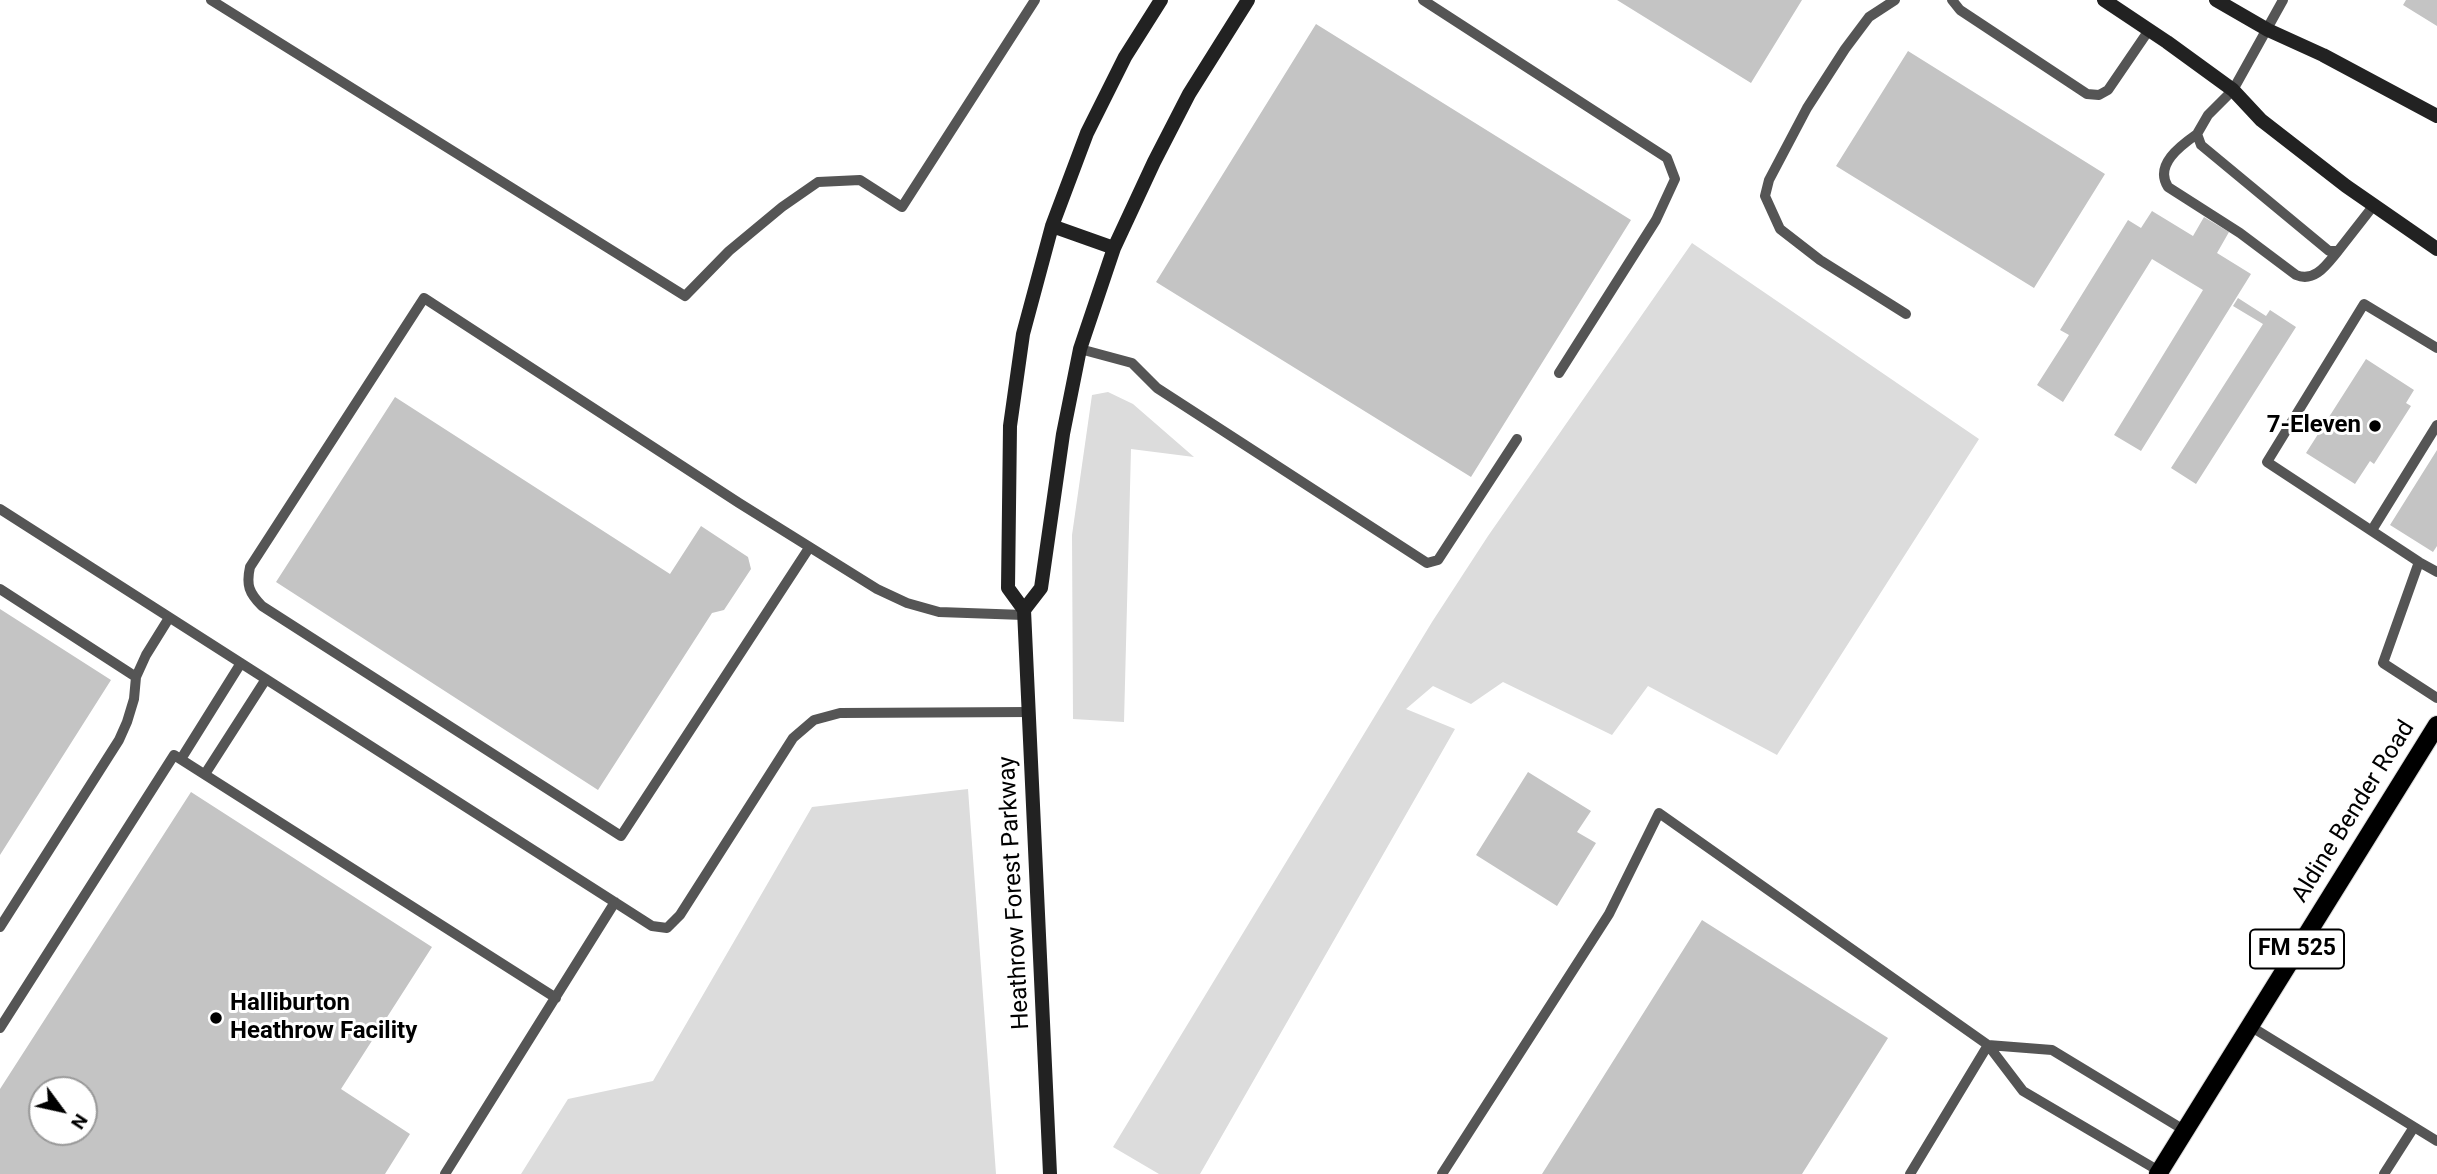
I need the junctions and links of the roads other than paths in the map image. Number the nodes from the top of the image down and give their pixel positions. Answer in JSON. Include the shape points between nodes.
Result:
{"nodes":[{"id":1,"x":211,"y":0,"type":"edge"},
{"id":2,"x":1035,"y":0,"type":"edge"},
{"id":3,"x":1161,"y":0,"type":"edge"},
{"id":4,"x":1248,"y":0,"type":"edge"},
{"id":5,"x":1423,"y":0,"type":"edge"},
{"id":6,"x":1895,"y":0,"type":"edge"},
{"id":7,"x":1952,"y":0,"type":"edge"},
{"id":8,"x":2104,"y":0,"type":"edge"},
{"id":9,"x":2216,"y":0,"type":"edge"},
{"id":10,"x":2283,"y":0,"type":"edge"},
{"id":11,"x":2149,"y":30,"type":"junction"},
{"id":12,"x":2268,"y":30,"type":"junction"},
{"id":13,"x":2233,"y":90,"type":"junction"},
{"id":14,"x":2437,"y":116,"type":"edge"},
{"id":15,"x":2197,"y":134,"type":"junction"},
{"id":16,"x":2374,"y":205,"type":"junction"},
{"id":17,"x":1052,"y":226,"type":"junction"},
{"id":18,"x":1114,"y":248,"type":"junction"},
{"id":19,"x":2437,"y":249,"type":"edge"},
{"id":20,"x":2338,"y":251,"type":"junction"},
{"id":21,"x":1906,"y":314,"type":"dead end"},
{"id":22,"x":2437,"y":348,"type":"edge"},
{"id":23,"x":1080,"y":349,"type":"junction"},
{"id":24,"x":1559,"y":373,"type":"dead end"},
{"id":25,"x":2437,"y":425,"type":"edge"},
{"id":26,"x":1517,"y":439,"type":"dead end"},
{"id":27,"x":0,"y":509,"type":"edge"},
{"id":28,"x":2372,"y":530,"type":"junction"},
{"id":29,"x":810,"y":548,"type":"junction"},
{"id":30,"x":2419,"y":562,"type":"junction"},
{"id":31,"x":2437,"y":572,"type":"edge"},
{"id":32,"x":0,"y":589,"type":"edge"},
{"id":33,"x":1024,"y":612,"type":"junction"},
{"id":34,"x":169,"y":618,"type":"junction"},
{"id":35,"x":241,"y":663,"type":"junction"},
{"id":36,"x":136,"y":677,"type":"junction"},
{"id":37,"x":266,"y":679,"type":"junction"},
{"id":38,"x":2437,"y":698,"type":"edge"},
{"id":39,"x":1030,"y":712,"type":"junction"},
{"id":40,"x":2437,"y":725,"type":"edge"},
{"id":41,"x":181,"y":759,"type":"junction"},
{"id":42,"x":205,"y":774,"type":"junction"},
{"id":43,"x":615,"y":902,"type":"junction"},
{"id":44,"x":0,"y":927,"type":"edge"},
{"id":45,"x":555,"y":998,"type":"junction"},
{"id":46,"x":2250,"y":1026,"type":"junction"},
{"id":47,"x":0,"y":1028,"type":"edge"},
{"id":48,"x":1988,"y":1045,"type":"junction"},
{"id":49,"x":2414,"y":1127,"type":"junction"},
{"id":50,"x":2184,"y":1130,"type":"junction"},
{"id":51,"x":2437,"y":1141,"type":"edge"},
{"id":52,"x":2158,"y":1173,"type":"edge"},
{"id":53,"x":444,"y":1174,"type":"edge"},
{"id":54,"x":1050,"y":1174,"type":"edge"},
{"id":55,"x":1442,"y":1174,"type":"edge"},
{"id":56,"x":1910,"y":1174,"type":"edge"},
{"id":57,"x":2384,"y":1174,"type":"edge"}],
"edges":[{"from":1,"to":2,"type":"lane","via":[[685,296],[729,251],[818,182],[860,180],[902,207]]},
{"from":3,"to":17,"type":"street","name":"Heathrow Forest Parkway","via":[[1125,57],[1087,133]]},
{"from":4,"to":18,"type":"street","via":[[1189,93]]},
{"from":5,"to":24,"type":"lane","via":[[1667,158],[1675,179],[1656,219]]},
{"from":6,"to":21,"type":"lane","via":[[1869,17],[1845,49],[1801,120],[1765,196],[1780,229]]},
{"from":7,"to":11,"type":"lane","via":[[1960,10],[2087,94],[2108,90]]},
{"from":8,"to":11,"type":"street"},
{"from":9,"to":12,"type":"street"},
{"from":10,"to":12,"type":"lane"},
{"from":11,"to":13,"type":"street"},
{"from":12,"to":13,"type":"lane"},
{"from":12,"to":14,"type":"street"},
{"from":13,"to":15,"type":"lane","via":[[2207,115]]},
{"from":13,"to":16,"type":"street","via":[[2261,120]]},
{"from":15,"to":20,"type":"lane","via":[[2201,145],[2329,251]]},
{"from":15,"to":20,"type":"lane","via":[[2175,150],[2164,169],[2168,187],[2305,279],[2313,277]]},
{"from":16,"to":19,"type":"street"},
{"from":16,"to":20,"type":"lane"},
{"from":17,"to":18,"type":"street"},
{"from":17,"to":33,"type":"street","name":"Heathrow Forest Parkway","via":[[1023,334],[1010,426],[1008,588]]},
{"from":18,"to":23,"type":"street"},
{"from":22,"to":28,"type":"lane","via":[[2364,304],[2267,462]]},
{"from":23,"to":26,"type":"lane","via":[[1132,363],[1157,388],[1427,563],[1438,560]]},
{"from":23,"to":33,"type":"street","via":[[1041,587]]},
{"from":25,"to":28,"type":"lane"},
{"from":27,"to":34,"type":"lane"},
{"from":28,"to":30,"type":"lane"},
{"from":29,"to":29,"type":"lane","via":[[424,298],[250,567],[247,582],[262,606],[621,836]]},
{"from":29,"to":33,"type":"lane","via":[[907,603],[955,614]]},
{"from":30,"to":31,"type":"lane"},
{"from":30,"to":38,"type":"lane","via":[[2383,663]]},
{"from":32,"to":36,"type":"lane"},
{"from":33,"to":39,"type":"street","name":"Heathrow Forest Parkway"},
{"from":34,"to":35,"type":"lane"},
{"from":34,"to":36,"type":"lane"},
{"from":35,"to":37,"type":"lane"},
{"from":35,"to":41,"type":"lane"},
{"from":36,"to":44,"type":"lane","via":[[134,699],[119,740]]},
{"from":37,"to":42,"type":"lane"},
{"from":37,"to":43,"type":"lane"},
{"from":39,"to":43,"type":"lane","via":[[840,713],[814,720],[793,738],[680,915],[667,928],[652,926]]},
{"from":39,"to":54,"type":"street","name":"Heathrow Forest Parkway"},
{"from":40,"to":46,"type":"main road","name":"Aldine Bender Road","number":"FM 525"},
{"from":41,"to":42,"type":"lane"},
{"from":41,"to":47,"type":"lane","via":[[174,755]]},
{"from":42,"to":45,"type":"lane"},
{"from":43,"to":45,"type":"lane"},
{"from":45,"to":53,"type":"lane"},
{"from":46,"to":49,"type":"lane"},
{"from":46,"to":50,"type":"main road","name":"Aldine Bender Road","number":"FM 525"},
{"from":48,"to":50,"type":"lane","via":[[2052,1050]]},
{"from":48,"to":52,"type":"lane","via":[[2022,1091]]},
{"from":48,"to":55,"type":"lane","via":[[1659,813],[1609,914]]},
{"from":48,"to":56,"type":"lane"},
{"from":49,"to":51,"type":"lane"},
{"from":49,"to":57,"type":"lane"},
{"from":50,"to":52,"type":"main road","name":"Aldine Bender Road","number":"FM 525"}]}
